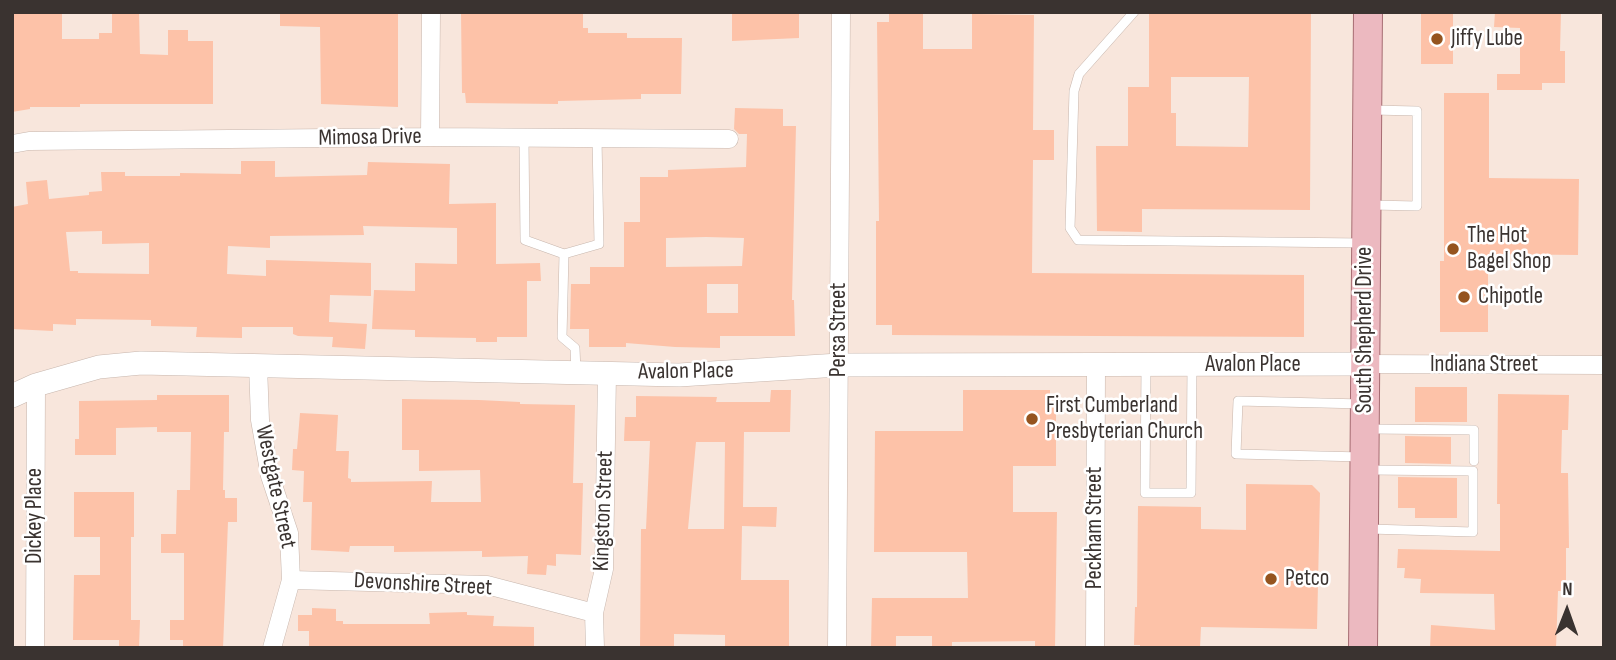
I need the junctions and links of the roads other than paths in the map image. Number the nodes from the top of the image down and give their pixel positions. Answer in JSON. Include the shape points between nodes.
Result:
{"nodes":[{"id":1,"x":431,"y":12,"type":"edge"},
{"id":2,"x":841,"y":12,"type":"edge"},
{"id":3,"x":1134,"y":12,"type":"edge"},
{"id":4,"x":1368,"y":12,"type":"edge"},
{"id":5,"x":1367,"y":110,"type":"junction"},
{"id":6,"x":430,"y":137,"type":"junction"},
{"id":7,"x":524,"y":138,"type":"junction"},
{"id":8,"x":597,"y":138,"type":"junction"},
{"id":9,"x":729,"y":139,"type":"dead end"},
{"id":10,"x":12,"y":144,"type":"edge"},
{"id":11,"x":1366,"y":205,"type":"junction"},
{"id":12,"x":1366,"y":243,"type":"junction"},
{"id":13,"x":564,"y":254,"type":"junction"},
{"id":14,"x":258,"y":365,"type":"junction"},
{"id":15,"x":839,"y":365,"type":"junction"},
{"id":16,"x":1192,"y":365,"type":"junction"},
{"id":17,"x":1365,"y":365,"type":"junction"},
{"id":18,"x":1604,"y":365,"type":"edge"},
{"id":19,"x":1096,"y":366,"type":"junction"},
{"id":20,"x":1146,"y":366,"type":"junction"},
{"id":21,"x":576,"y":372,"type":"junction"},
{"id":22,"x":607,"y":373,"type":"junction"},
{"id":23,"x":36,"y":385,"type":"junction"},
{"id":24,"x":12,"y":396,"type":"edge"},
{"id":25,"x":1365,"y":416,"type":"junction"},
{"id":26,"x":1474,"y":461,"type":"dead end"},
{"id":27,"x":1364,"y":463,"type":"junction"},
{"id":28,"x":1364,"y":529,"type":"junction"},
{"id":29,"x":291,"y":580,"type":"junction"},
{"id":30,"x":594,"y":613,"type":"junction"},
{"id":31,"x":35,"y":648,"type":"edge"},
{"id":32,"x":272,"y":648,"type":"edge"},
{"id":33,"x":594,"y":648,"type":"edge"},
{"id":34,"x":837,"y":648,"type":"edge"},
{"id":35,"x":1095,"y":648,"type":"edge"},
{"id":36,"x":1363,"y":648,"type":"edge"}],
"edges":[{"from":1,"to":6,"type":"street"},
{"from":2,"to":15,"type":"street","name":"Persa Street"},
{"from":3,"to":12,"type":"lane","via":[[1079,74],[1074,91],[1070,228],[1078,240]]},
{"from":4,"to":5,"type":"main road","name":"South Shepherd Drive"},
{"from":5,"to":11,"type":"main road","name":"South Shepherd Drive"},
{"from":5,"to":11,"type":"lane","via":[[1417,111],[1417,206]]},
{"from":6,"to":7,"type":"street","name":"Mimosa Drive"},
{"from":6,"to":10,"type":"street","name":"Mimosa Drive"},
{"from":7,"to":8,"type":"street","name":"Mimosa Drive"},
{"from":7,"to":13,"type":"lane","via":[[524,240]]},
{"from":8,"to":9,"type":"street","name":"Mimosa Drive"},
{"from":8,"to":13,"type":"lane","via":[[599,244]]},
{"from":11,"to":12,"type":"main road","name":"South Shepherd Drive"},
{"from":12,"to":17,"type":"main road","name":"South Shepherd Drive"},
{"from":13,"to":21,"type":"lane","via":[[562,337],[575,348]]},
{"from":14,"to":21,"type":"street","name":"Avalon Place"},
{"from":14,"to":23,"type":"street","name":"Avalon Place","via":[[141,363],[99,367]]},
{"from":14,"to":29,"type":"street","name":"Westgate Street","via":[[260,419],[270,476],[289,533]]},
{"from":15,"to":19,"type":"street","name":"Avalon Place"},
{"from":15,"to":22,"type":"street","name":"Avalon Place","via":[[679,375]]},
{"from":15,"to":34,"type":"street","name":"Persa Street"},
{"from":16,"to":17,"type":"street","name":"Avalon Place"},
{"from":16,"to":20,"type":"street","name":"Avalon Place"},
{"from":16,"to":20,"type":"lane","via":[[1191,493],[1145,493]]},
{"from":17,"to":18,"type":"street","name":"Indiana Street"},
{"from":17,"to":25,"type":"main road","name":"South Shepherd Drive"},
{"from":19,"to":20,"type":"street","name":"Avalon Place"},
{"from":19,"to":35,"type":"street","name":"Peckham Street"},
{"from":21,"to":22,"type":"street","name":"Avalon Place"},
{"from":22,"to":30,"type":"street","name":"Kingston Street","via":[[604,569]]},
{"from":23,"to":24,"type":"street","name":"Avalon Place"},
{"from":23,"to":31,"type":"street","name":"Dickey Place"},
{"from":25,"to":26,"type":"lane","via":[[1474,430]]},
{"from":25,"to":27,"type":"main road","name":"South Shepherd Drive"},
{"from":25,"to":27,"type":"lane","via":[[1238,401],[1236,454]]},
{"from":27,"to":28,"type":"main road","name":"South Shepherd Drive"},
{"from":27,"to":28,"type":"lane","via":[[1473,471],[1473,532]]},
{"from":28,"to":36,"type":"main road","name":"South Shepherd Drive"},
{"from":29,"to":30,"type":"street","name":"Devonshire Street","via":[[487,585]]},
{"from":29,"to":32,"type":"street","name":"Westgate Street"},
{"from":30,"to":33,"type":"street","name":"Kingston Street"}]}
